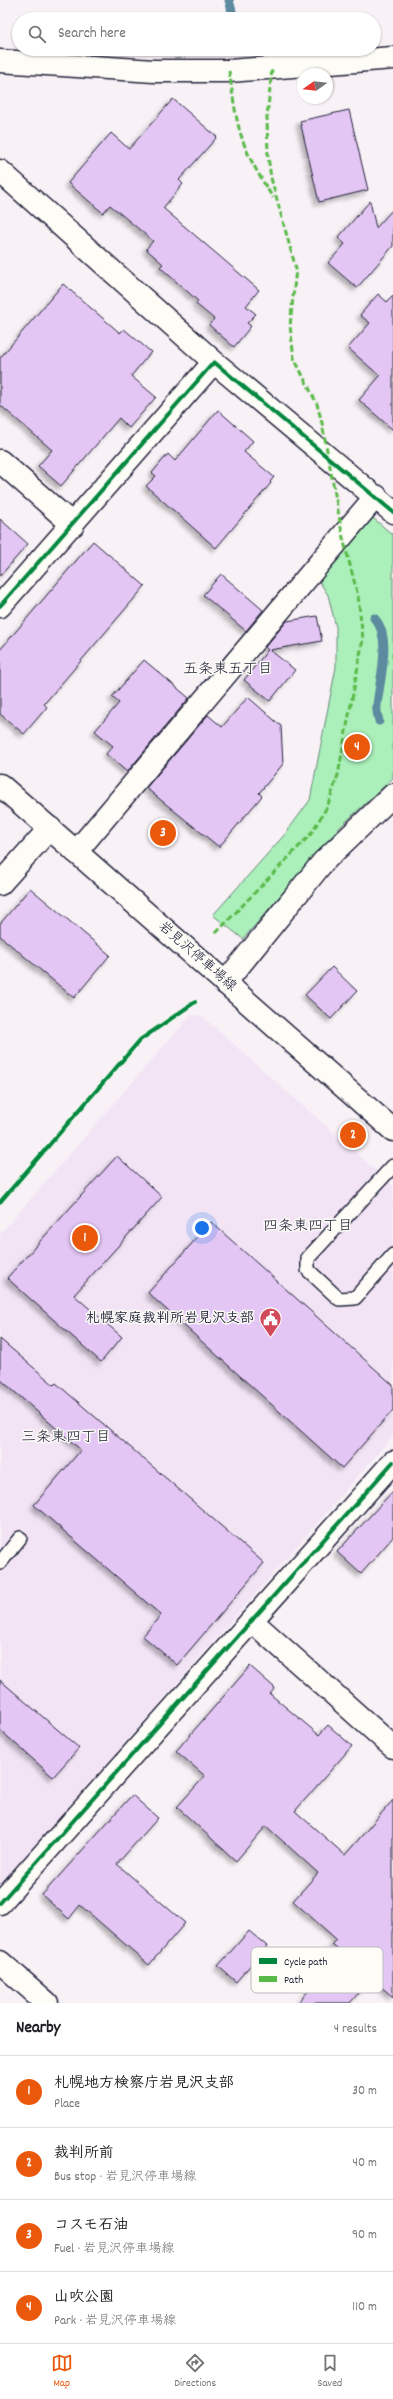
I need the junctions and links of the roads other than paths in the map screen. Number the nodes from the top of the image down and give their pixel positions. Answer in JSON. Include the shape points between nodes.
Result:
{"nodes":[{"id":1,"x":393,"y":58,"type":"edge"},
{"id":2,"x":0,"y":62,"type":"edge"},
{"id":3,"x":0,"y":171,"type":"edge"},
{"id":4,"x":214,"y":362,"type":"junction"},
{"id":5,"x":0,"y":462,"type":"edge"},
{"id":6,"x":386,"y":499,"type":"edge"},
{"id":7,"x":72,"y":525,"type":"junction"},
{"id":8,"x":0,"y":606,"type":"edge"},
{"id":9,"x":0,"y":785,"type":"edge"},
{"id":10,"x":393,"y":794,"type":"edge"},
{"id":11,"x":50,"y":828,"type":"junction"},
{"id":12,"x":76,"y":852,"type":"junction"},
{"id":13,"x":0,"y":884,"type":"edge"},
{"id":14,"x":225,"y":983,"type":"junction"},
{"id":15,"x":393,"y":1130,"type":"edge"},
{"id":16,"x":393,"y":1166,"type":"edge"},
{"id":17,"x":393,"y":1255,"type":"edge"},
{"id":18,"x":393,"y":1462,"type":"edge"},
{"id":19,"x":20,"y":1538,"type":"dead end"},
{"id":20,"x":0,"y":1563,"type":"edge"},
{"id":21,"x":252,"y":1621,"type":"junction"},
{"id":22,"x":393,"y":1747,"type":"edge"},
{"id":23,"x":0,"y":1903,"type":"edge"},
{"id":24,"x":0,"y":1962,"type":"edge"},
{"id":25,"x":47,"y":2003,"type":"edge"}],
"edges":[{"from":1,"to":2,"type":"street","via":[[229,71],[154,71]]},
{"from":3,"to":4,"type":"street"},
{"from":4,"to":6,"type":"street"},
{"from":4,"to":7,"type":"street"},
{"from":5,"to":7,"type":"street"},
{"from":6,"to":12,"type":"street"},
{"from":7,"to":8,"type":"street"},
{"from":9,"to":11,"type":"street","name":"岩見沢停車場線"},
{"from":10,"to":14,"type":"street","via":[[323,862]]},
{"from":11,"to":12,"type":"street","name":"岩見沢停車場線"},
{"from":11,"to":13,"type":"street"},
{"from":12,"to":14,"type":"street","name":"岩見沢停車場線"},
{"from":14,"to":15,"type":"street","name":"岩見沢停車場線"},
{"from":16,"to":17,"type":"lane","via":[[308,1258],[308,1270],[339,1300],[355,1298]]},
{"from":18,"to":21,"type":"street"},
{"from":19,"to":20,"type":"lane"},
{"from":21,"to":22,"type":"street"},
{"from":21,"to":23,"type":"street"},
{"from":24,"to":25,"type":"street"}]}
